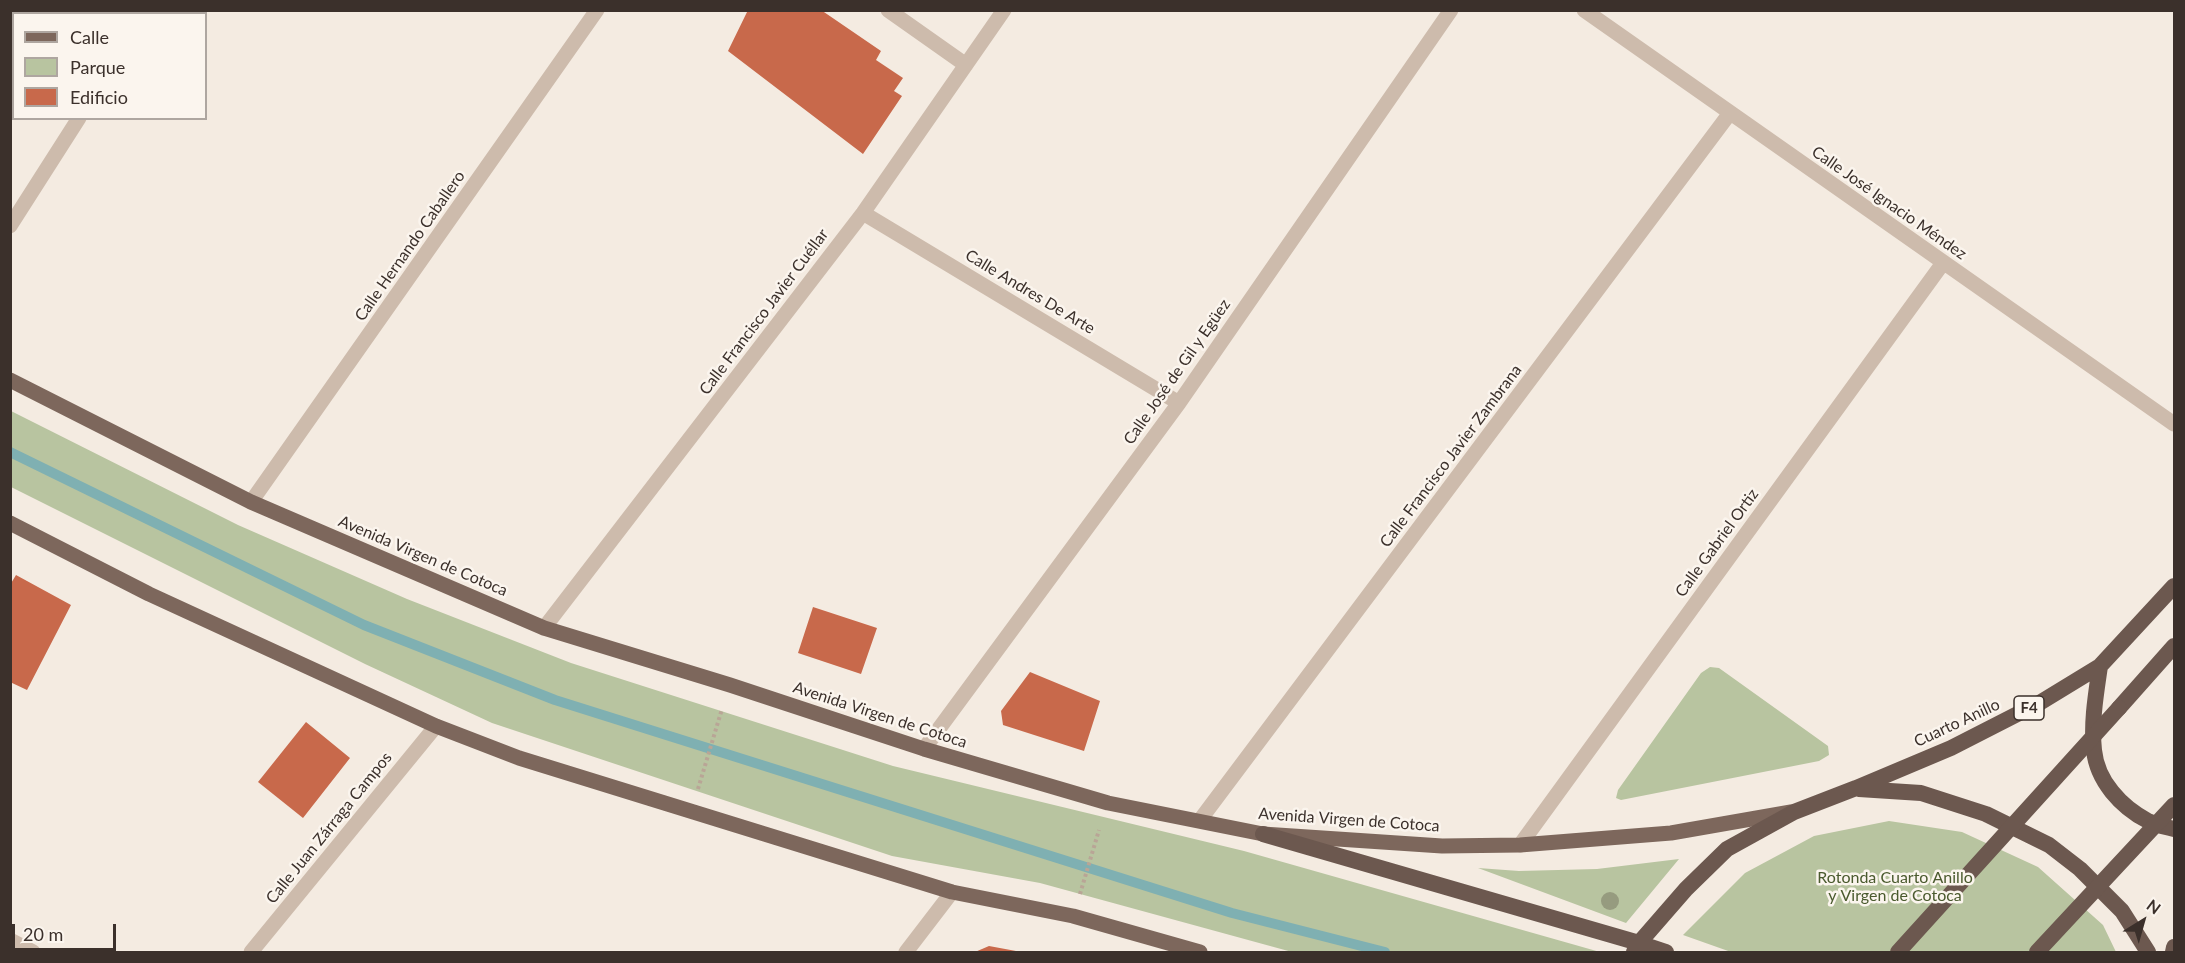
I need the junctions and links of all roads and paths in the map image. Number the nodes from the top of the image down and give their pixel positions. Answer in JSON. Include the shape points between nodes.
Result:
{"nodes":[{"id":1,"x":597,"y":10,"type":"edge"},
{"id":2,"x":888,"y":10,"type":"edge"},
{"id":3,"x":1004,"y":10,"type":"edge"},
{"id":4,"x":1451,"y":10,"type":"edge"},
{"id":5,"x":1584,"y":10,"type":"edge"},
{"id":6,"x":966,"y":65,"type":"junction"},
{"id":7,"x":1730,"y":113,"type":"junction"},
{"id":8,"x":79,"y":120,"type":"edge"},
{"id":9,"x":863,"y":213,"type":"junction"},
{"id":10,"x":10,"y":226,"type":"edge"},
{"id":11,"x":1943,"y":263,"type":"junction"},
{"id":12,"x":10,"y":380,"type":"edge"},
{"id":13,"x":1179,"y":403,"type":"junction"},
{"id":14,"x":2175,"y":424,"type":"edge"},
{"id":15,"x":251,"y":502,"type":"junction"},
{"id":16,"x":10,"y":523,"type":"edge"},
{"id":17,"x":2175,"y":586,"type":"edge"},
{"id":18,"x":544,"y":628,"type":"junction"},
{"id":19,"x":2175,"y":646,"type":"edge"},
{"id":20,"x":2100,"y":666,"type":"junction"},
{"id":21,"x":721,"y":710,"type":"dead end"},
{"id":22,"x":436,"y":726,"type":"junction"},
{"id":23,"x":924,"y":749,"type":"junction"},
{"id":24,"x":700,"y":781,"type":"dead end"},
{"id":25,"x":1856,"y":788,"type":"junction"},
{"id":26,"x":2175,"y":805,"type":"edge"},
{"id":27,"x":1794,"y":812,"type":"junction"},
{"id":28,"x":1200,"y":820,"type":"junction"},
{"id":29,"x":2175,"y":829,"type":"edge"},
{"id":30,"x":1100,"y":830,"type":"dead end"},
{"id":31,"x":1263,"y":834,"type":"junction"},
{"id":32,"x":1520,"y":845,"type":"junction"},
{"id":33,"x":952,"y":892,"type":"junction"},
{"id":34,"x":1078,"y":900,"type":"dead end"},
{"id":35,"x":10,"y":940,"type":"edge"},
{"id":36,"x":2175,"y":947,"type":"edge"},
{"id":37,"x":1636,"y":948,"type":"edge"},
{"id":38,"x":33,"y":952,"type":"edge"},
{"id":39,"x":251,"y":952,"type":"edge"},
{"id":40,"x":906,"y":952,"type":"edge"},
{"id":41,"x":1200,"y":952,"type":"edge"},
{"id":42,"x":1666,"y":952,"type":"edge"},
{"id":43,"x":1898,"y":952,"type":"edge"},
{"id":44,"x":2037,"y":952,"type":"edge"},
{"id":45,"x":2148,"y":952,"type":"edge"},
{"id":46,"x":2173,"y":952,"type":"edge"}],
"edges":[{"from":1,"to":15,"type":"street","name":"Calle Hernando Caballero"},
{"from":2,"to":6,"type":"street"},
{"from":3,"to":6,"type":"street","name":"Calle Francisco Javier Cuéllar"},
{"from":4,"to":13,"type":"street","name":"Calle José de Gil y Egüez"},
{"from":5,"to":7,"type":"street","name":"Calle José Ignacio Méndez"},
{"from":6,"to":9,"type":"street","name":"Calle Francisco Javier Cuéllar"},
{"from":7,"to":11,"type":"street","name":"Calle José Ignacio Méndez"},
{"from":7,"to":28,"type":"street","name":"Calle Francisco Javier Zambrana"},
{"from":8,"to":10,"type":"street"},
{"from":9,"to":13,"type":"street","name":"Calle Andres De Arte"},
{"from":9,"to":18,"type":"street","name":"Calle Francisco Javier Cuéllar"},
{"from":11,"to":14,"type":"street","name":"Calle José Ignacio Méndez"},
{"from":11,"to":32,"type":"street","name":"Calle Gabriel Ortiz"},
{"from":12,"to":15,"type":"main road","name":"Avenida Virgen de Cotoca"},
{"from":13,"to":23,"type":"street","name":"Calle José de Gil y Egüez"},
{"from":15,"to":18,"type":"main road","name":"Avenida Virgen de Cotoca"},
{"from":16,"to":22,"type":"main road","via":[[149,594]]},
{"from":17,"to":20,"type":"highway","name":"Cuarto Anillo","number":"F4"},
{"from":18,"to":23,"type":"main road","name":"Avenida Virgen de Cotoca"},
{"from":19,"to":43,"type":"highway","bridge":true},
{"from":20,"to":25,"type":"highway","name":"Cuarto Anillo","number":"F4","via":[[2041,702],[1951,748]]},
{"from":20,"to":29,"type":"highway","via":[[2093,722],[2094,752],[2104,781],[2123,806],[2149,822]]},
{"from":21,"to":24,"type":"path"},
{"from":22,"to":33,"type":"main road","via":[[519,758]]},
{"from":22,"to":39,"type":"street","name":"Calle Juan Zárraga Campos"},
{"from":23,"to":28,"type":"main road","name":"Avenida Virgen de Cotoca","via":[[1108,802]]},
{"from":25,"to":27,"type":"highway","number":"F4"},
{"from":25,"to":45,"type":"highway","number":"F4","via":[[1921,792],[1986,814],[2049,845],[2122,910]]},
{"from":26,"to":44,"type":"highway","bridge":true},
{"from":27,"to":32,"type":"main road","name":"Avenida Virgen de Cotoca","via":[[1671,833]]},
{"from":27,"to":37,"type":"highway","number":"F4","via":[[1727,849],[1686,889]]},
{"from":28,"to":31,"type":"main road","name":"Avenida Virgen de Cotoca"},
{"from":30,"to":34,"type":"path"},
{"from":31,"to":32,"type":"main road","name":"Avenida Virgen de Cotoca","via":[[1442,846]]},
{"from":31,"to":37,"type":"highway"},
{"from":33,"to":40,"type":"street"},
{"from":33,"to":41,"type":"main road","via":[[1073,915]]},
{"from":35,"to":38,"type":"street"},
{"from":36,"to":46,"type":"highway"},
{"from":37,"to":42,"type":"highway"}]}
